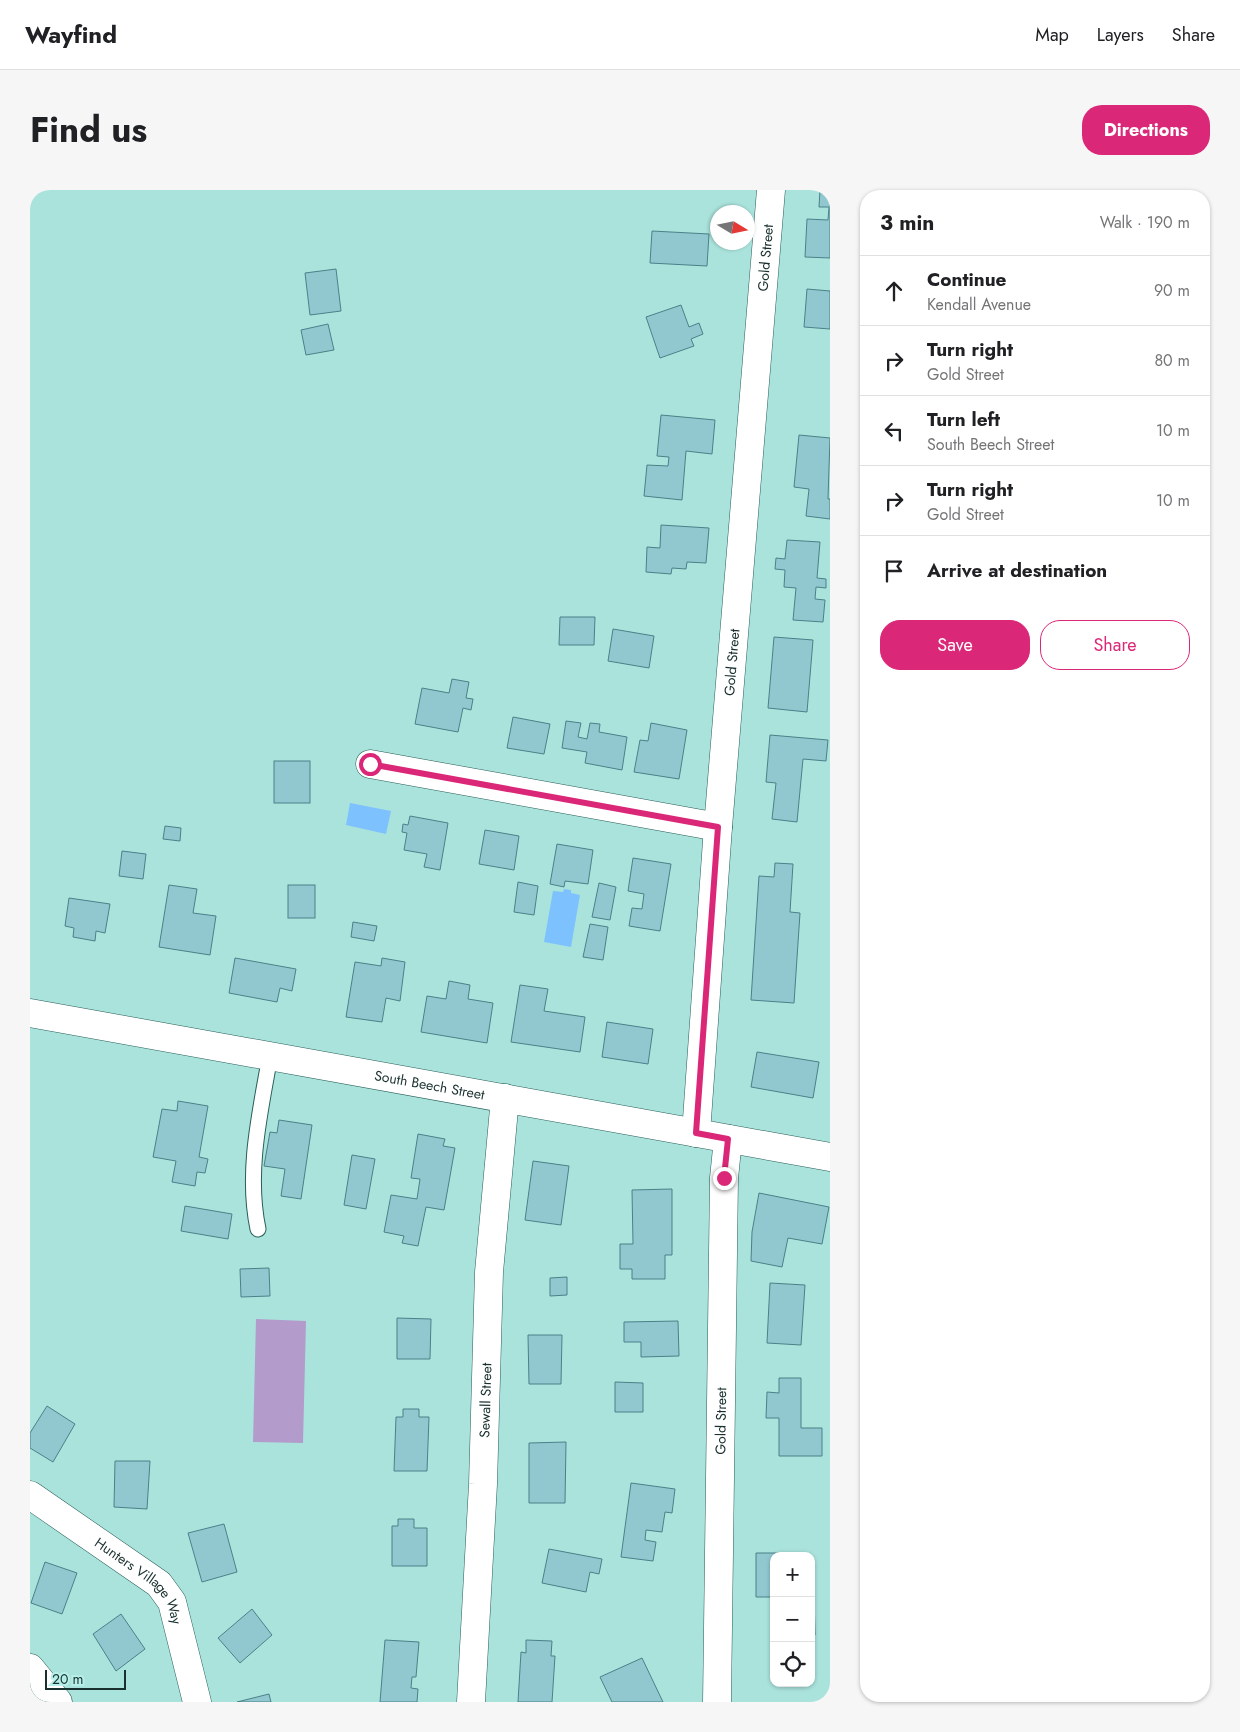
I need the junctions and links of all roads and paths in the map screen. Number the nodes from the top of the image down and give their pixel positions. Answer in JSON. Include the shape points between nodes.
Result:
{"nodes":[{"id":1,"x":771,"y":190,"type":"edge"},
{"id":2,"x":370,"y":764,"type":"dead end"},
{"id":3,"x":718,"y":827,"type":"junction"},
{"id":4,"x":30,"y":1013,"type":"edge"},
{"id":5,"x":270,"y":1056,"type":"junction"},
{"id":6,"x":505,"y":1098,"type":"junction"},
{"id":7,"x":696,"y":1133,"type":"junction"},
{"id":8,"x":728,"y":1139,"type":"junction"},
{"id":9,"x":830,"y":1158,"type":"edge"},
{"id":10,"x":258,"y":1229,"type":"dead end"},
{"id":11,"x":30,"y":1495,"type":"edge"},
{"id":12,"x":30,"y":1668,"type":"edge"},
{"id":13,"x":58,"y":1702,"type":"edge"},
{"id":14,"x":197,"y":1702,"type":"edge"},
{"id":15,"x":471,"y":1702,"type":"edge"},
{"id":16,"x":717,"y":1702,"type":"edge"}],
"edges":[{"from":1,"to":3,"type":"street","name":"Gold Street"},
{"from":2,"to":3,"type":"street"},
{"from":3,"to":7,"type":"street","name":"Gold Street"},
{"from":4,"to":5,"type":"street","name":"South Beech Street"},
{"from":5,"to":6,"type":"street","name":"South Beech Street"},
{"from":5,"to":10,"type":"lane","via":[[255,1148],[253,1208]]},
{"from":6,"to":7,"type":"street","name":"South Beech Street"},
{"from":6,"to":15,"type":"street","name":"Sewall Street","via":[[489,1272],[482,1512]]},
{"from":7,"to":8,"type":"street","name":"South Beech Street"},
{"from":8,"to":9,"type":"street","name":"South Beech Street"},
{"from":8,"to":16,"type":"street","name":"Gold Street","via":[[724,1178]]},
{"from":11,"to":14,"type":"street","name":"Hunters Village Way","via":[[159,1584],[172,1602]]},
{"from":12,"to":13,"type":"street"}]}
